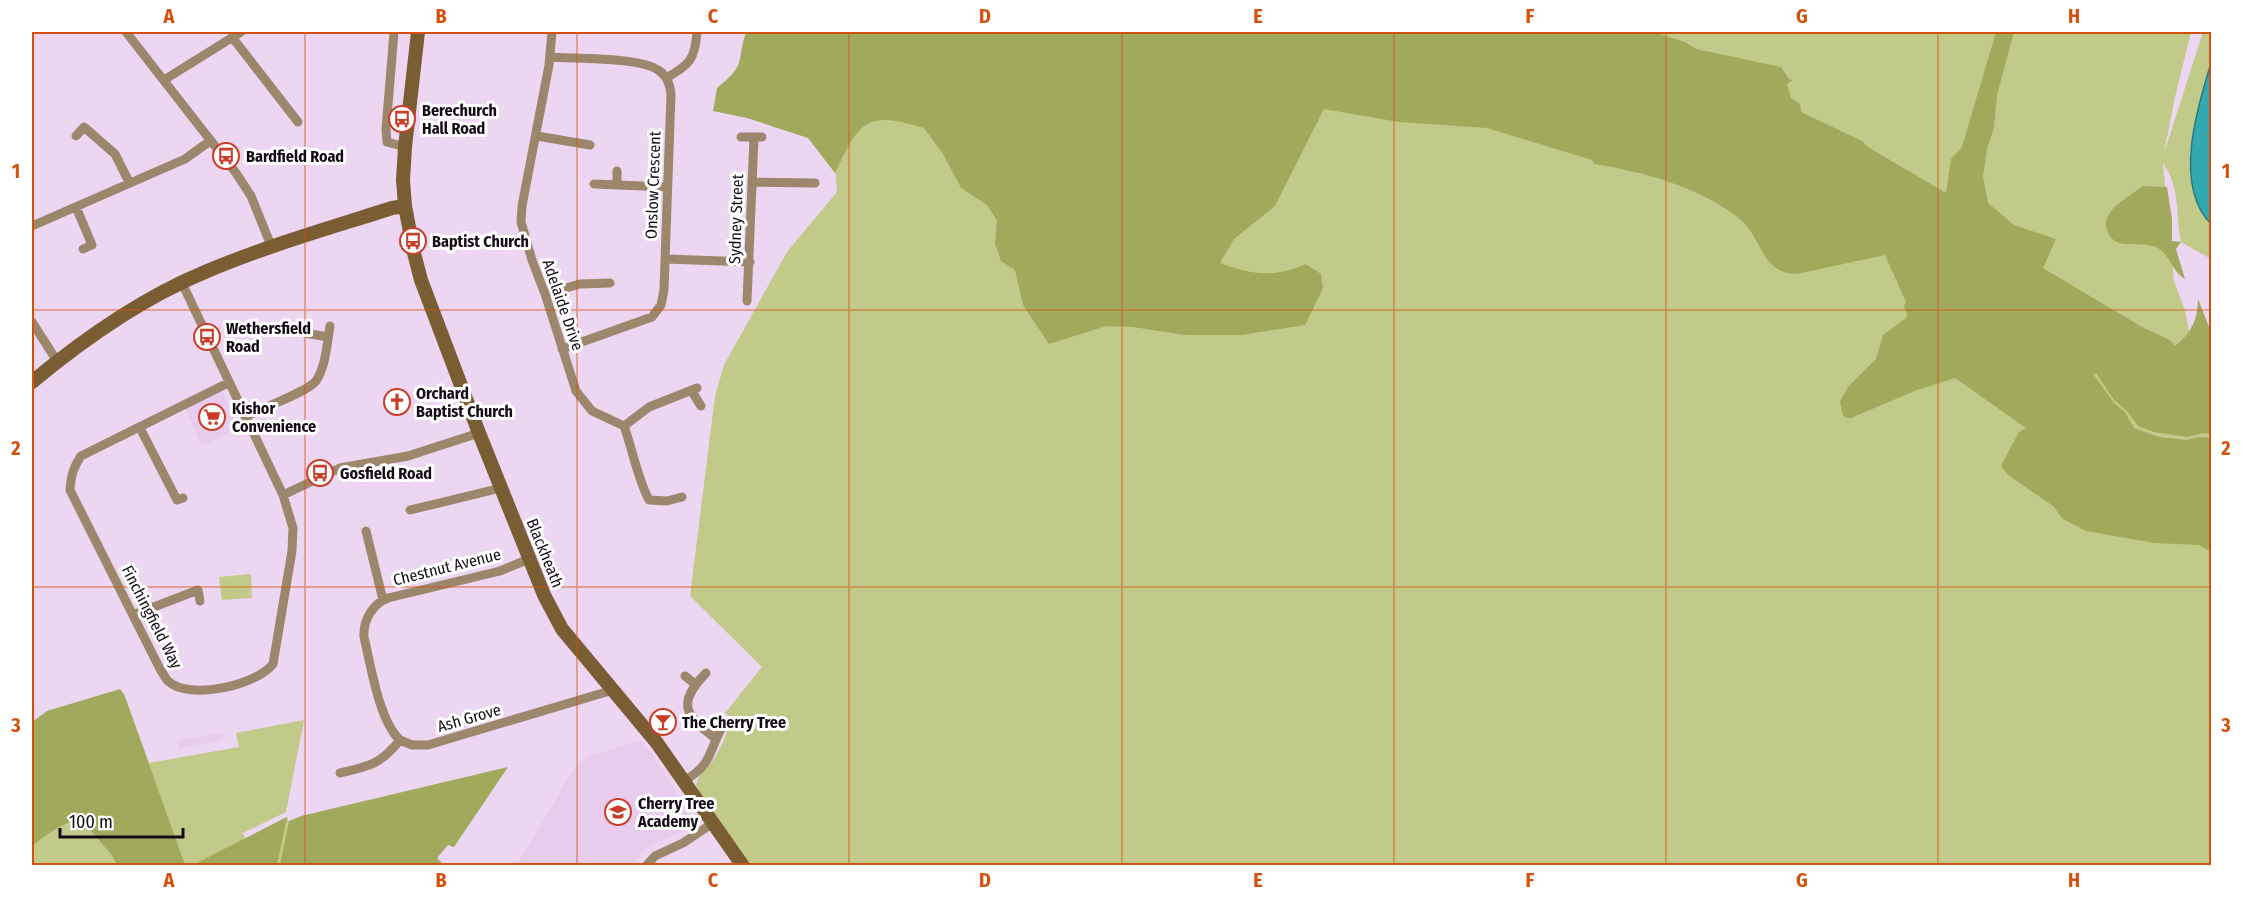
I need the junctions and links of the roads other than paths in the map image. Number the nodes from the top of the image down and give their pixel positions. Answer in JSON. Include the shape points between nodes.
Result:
{"nodes":[{"id":1,"x":126,"y":32,"type":"edge"},
{"id":2,"x":241,"y":32,"type":"edge"},
{"id":3,"x":394,"y":32,"type":"edge"},
{"id":4,"x":418,"y":32,"type":"edge"},
{"id":5,"x":552,"y":32,"type":"edge"},
{"id":6,"x":697,"y":32,"type":"edge"},
{"id":7,"x":232,"y":37,"type":"junction"},
{"id":8,"x":550,"y":57,"type":"junction"},
{"id":9,"x":666,"y":78,"type":"junction"},
{"id":10,"x":164,"y":80,"type":"junction"},
{"id":11,"x":296,"y":116,"type":"dead end"},
{"id":12,"x":76,"y":136,"type":"dead end"},
{"id":13,"x":537,"y":136,"type":"junction"},
{"id":14,"x":741,"y":136,"type":"dead end"},
{"id":15,"x":210,"y":141,"type":"junction"},
{"id":16,"x":588,"y":141,"type":"dead end"},
{"id":17,"x":405,"y":147,"type":"junction"},
{"id":18,"x":617,"y":171,"type":"dead end"},
{"id":19,"x":129,"y":182,"type":"junction"},
{"id":20,"x":752,"y":182,"type":"junction"},
{"id":21,"x":594,"y":184,"type":"dead end"},
{"id":22,"x":617,"y":185,"type":"junction"},
{"id":23,"x":667,"y":187,"type":"junction"},
{"id":24,"x":807,"y":194,"type":"dead end"},
{"id":25,"x":405,"y":206,"type":"junction"},
{"id":26,"x":76,"y":207,"type":"junction"},
{"id":27,"x":32,"y":226,"type":"edge"},
{"id":28,"x":272,"y":248,"type":"junction"},
{"id":29,"x":83,"y":249,"type":"dead end"},
{"id":30,"x":666,"y":259,"type":"junction"},
{"id":31,"x":750,"y":262,"type":"junction"},
{"id":32,"x":182,"y":283,"type":"junction"},
{"id":33,"x":610,"y":284,"type":"dead end"},
{"id":34,"x":545,"y":294,"type":"junction"},
{"id":35,"x":747,"y":301,"type":"dead end"},
{"id":36,"x":32,"y":322,"type":"edge"},
{"id":37,"x":330,"y":326,"type":"dead end"},
{"id":38,"x":305,"y":333,"type":"dead end"},
{"id":39,"x":328,"y":337,"type":"junction"},
{"id":40,"x":562,"y":349,"type":"junction"},
{"id":41,"x":57,"y":361,"type":"junction"},
{"id":42,"x":32,"y":382,"type":"edge"},
{"id":43,"x":228,"y":382,"type":"junction"},
{"id":44,"x":701,"y":406,"type":"dead end"},
{"id":45,"x":245,"y":417,"type":"junction"},
{"id":46,"x":624,"y":426,"type":"junction"},
{"id":47,"x":140,"y":428,"type":"junction"},
{"id":48,"x":479,"y":433,"type":"junction"},
{"id":49,"x":501,"y":488,"type":"junction"},
{"id":50,"x":283,"y":495,"type":"junction"},
{"id":51,"x":676,"y":496,"type":"dead end"},
{"id":52,"x":183,"y":498,"type":"dead end"},
{"id":53,"x":410,"y":510,"type":"dead end"},
{"id":54,"x":366,"y":531,"type":"dead end"},
{"id":55,"x":529,"y":559,"type":"junction"},
{"id":56,"x":383,"y":600,"type":"junction"},
{"id":57,"x":200,"y":601,"type":"dead end"},
{"id":58,"x":133,"y":615,"type":"junction"},
{"id":59,"x":706,"y":673,"type":"dead end"},
{"id":60,"x":685,"y":676,"type":"dead end"},
{"id":61,"x":695,"y":684,"type":"junction"},
{"id":62,"x":613,"y":690,"type":"junction"},
{"id":63,"x":723,"y":726,"type":"dead end"},
{"id":64,"x":716,"y":739,"type":"junction"},
{"id":65,"x":400,"y":740,"type":"junction"},
{"id":66,"x":340,"y":773,"type":"dead end"},
{"id":67,"x":684,"y":781,"type":"junction"},
{"id":68,"x":713,"y":823,"type":"junction"},
{"id":69,"x":646,"y":866,"type":"edge"},
{"id":70,"x":743,"y":866,"type":"edge"}],
"edges":[{"from":1,"to":10,"type":"street"},
{"from":2,"to":7,"type":"street"},
{"from":3,"to":17,"type":"street","via":[[386,136],[387,142]]},
{"from":4,"to":17,"type":"main road","name":"Blackheath"},
{"from":5,"to":8,"type":"street","name":"Adelaide Drive"},
{"from":6,"to":9,"type":"street","via":[[691,61]]},
{"from":7,"to":10,"type":"street"},
{"from":7,"to":11,"type":"street"},
{"from":8,"to":9,"type":"street","via":[[649,65]]},
{"from":8,"to":13,"type":"street","name":"Adelaide Drive"},
{"from":9,"to":23,"type":"street","name":"Onslow Crescent","via":[[672,94]]},
{"from":10,"to":15,"type":"street"},
{"from":12,"to":19,"type":"street","via":[[84,127],[115,154]]},
{"from":13,"to":16,"type":"street"},
{"from":13,"to":34,"type":"street","name":"Adelaide Drive","via":[[521,222]]},
{"from":14,"to":20,"type":"street","name":"Sydney Street","via":[[758,137]]},
{"from":15,"to":19,"type":"street","via":[[185,159]]},
{"from":15,"to":28,"type":"street","via":[[250,196]]},
{"from":17,"to":25,"type":"main road","name":"Blackheath"},
{"from":18,"to":22,"type":"street"},
{"from":19,"to":26,"type":"street"},
{"from":20,"to":24,"type":"street","via":[[811,183]]},
{"from":20,"to":31,"type":"street","name":"Sydney Street"},
{"from":21,"to":22,"type":"street"},
{"from":22,"to":23,"type":"street"},
{"from":23,"to":30,"type":"street","name":"Onslow Crescent"},
{"from":25,"to":28,"type":"main road"},
{"from":25,"to":48,"type":"main road","name":"Blackheath","via":[[421,280]]},
{"from":26,"to":27,"type":"street"},
{"from":26,"to":29,"type":"street","via":[[92,245]]},
{"from":28,"to":32,"type":"main road"},
{"from":30,"to":31,"type":"street"},
{"from":30,"to":40,"type":"street","name":"Onslow Crescent","via":[[663,299],[658,312]]},
{"from":31,"to":35,"type":"street","name":"Sydney Street"},
{"from":32,"to":41,"type":"main road","via":[[105,327]]},
{"from":32,"to":43,"type":"street"},
{"from":33,"to":34,"type":"street","via":[[580,284]]},
{"from":34,"to":40,"type":"street","name":"Adelaide Drive"},
{"from":36,"to":41,"type":"street"},
{"from":37,"to":39,"type":"street"},
{"from":38,"to":39,"type":"street"},
{"from":39,"to":45,"type":"street","via":[[321,371],[314,382]]},
{"from":40,"to":46,"type":"street","name":"Adelaide Drive","via":[[576,391],[586,405]]},
{"from":41,"to":42,"type":"main road"},
{"from":43,"to":45,"type":"street"},
{"from":43,"to":47,"type":"street","name":"Finchingfield Way"},
{"from":44,"to":46,"type":"street","via":[[694,389],[650,407]]},
{"from":45,"to":50,"type":"street"},
{"from":46,"to":51,"type":"street","via":[[649,500]]},
{"from":47,"to":52,"type":"street","via":[[177,500]]},
{"from":47,"to":58,"type":"street","name":"Finchingfield Way","via":[[81,456],[74,466],[70,490]]},
{"from":48,"to":49,"type":"main road","name":"Blackheath"},
{"from":48,"to":50,"type":"street","via":[[408,456],[340,468]]},
{"from":49,"to":53,"type":"street"},
{"from":49,"to":55,"type":"main road","name":"Blackheath"},
{"from":50,"to":58,"type":"street","name":"Finchingfield Way","via":[[293,528],[292,551],[273,664],[266,673],[242,683],[206,690],[181,688],[168,682]]},
{"from":54,"to":56,"type":"street","via":[[373,541]]},
{"from":55,"to":56,"type":"street","name":"Chestnut Avenue","via":[[500,571]]},
{"from":55,"to":62,"type":"main road","name":"Blackheath","via":[[562,630]]},
{"from":56,"to":65,"type":"street","name":"Chestnut Avenue","via":[[363,626],[364,637],[384,716]]},
{"from":57,"to":58,"type":"street","via":[[197,586]]},
{"from":59,"to":61,"type":"street"},
{"from":60,"to":61,"type":"street"},
{"from":61,"to":64,"type":"street","via":[[688,699],[690,714]]},
{"from":62,"to":65,"type":"street","name":"Ash Grove","via":[[428,745]]},
{"from":62,"to":67,"type":"main road","name":"Blackheath"},
{"from":63,"to":64,"type":"street"},
{"from":64,"to":67,"type":"street","via":[[710,758]]},
{"from":65,"to":66,"type":"street","via":[[386,758]]},
{"from":67,"to":68,"type":"main road","name":"Blackheath"},
{"from":68,"to":69,"type":"street","via":[[655,856]]},
{"from":68,"to":70,"type":"main road","name":"Blackheath"}]}
